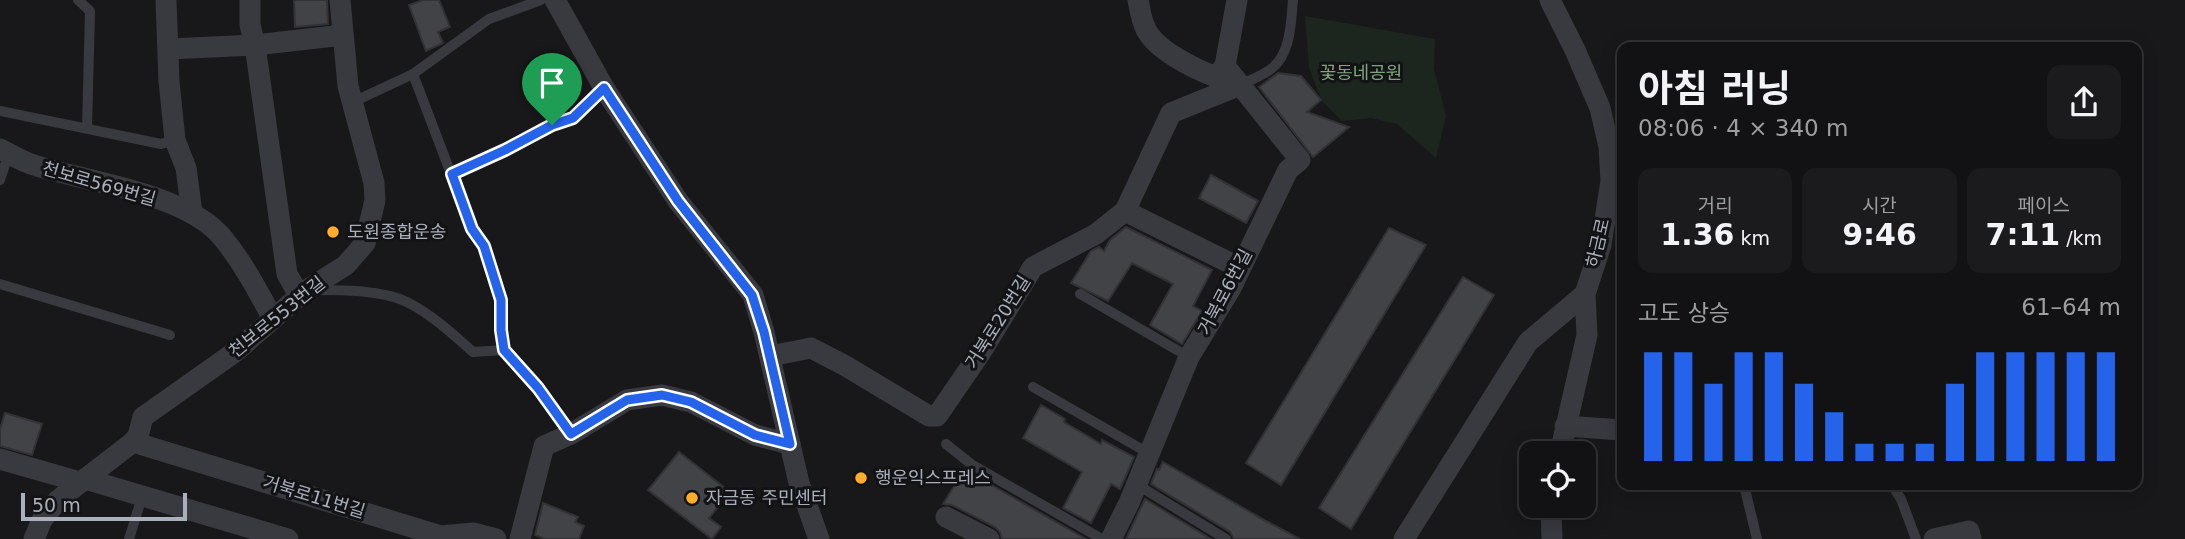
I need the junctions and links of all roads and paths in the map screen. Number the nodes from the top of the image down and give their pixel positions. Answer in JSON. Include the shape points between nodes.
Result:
{"nodes":[{"id":1,"x":78,"y":0,"type":"edge"},
{"id":2,"x":166,"y":0,"type":"edge"},
{"id":3,"x":250,"y":0,"type":"edge"},
{"id":4,"x":341,"y":0,"type":"edge"},
{"id":5,"x":541,"y":0,"type":"edge"},
{"id":6,"x":555,"y":0,"type":"edge"},
{"id":7,"x":1138,"y":0,"type":"edge"},
{"id":8,"x":1237,"y":0,"type":"edge"},
{"id":9,"x":1293,"y":0,"type":"edge"},
{"id":10,"x":1550,"y":0,"type":"edge"},
{"id":11,"x":343,"y":36,"type":"junction"},
{"id":12,"x":255,"y":45,"type":"junction"},
{"id":13,"x":169,"y":49,"type":"junction"},
{"id":14,"x":1225,"y":66,"type":"junction"},
{"id":15,"x":413,"y":74,"type":"junction"},
{"id":16,"x":1240,"y":85,"type":"junction"},
{"id":17,"x":604,"y":88,"type":"junction"},
{"id":18,"x":353,"y":102,"type":"junction"},
{"id":19,"x":0,"y":111,"type":"edge"},
{"id":20,"x":87,"y":128,"type":"junction"},
{"id":21,"x":175,"y":140,"type":"junction"},
{"id":22,"x":4,"y":151,"type":"edge"},
{"id":23,"x":452,"y":174,"type":"junction"},
{"id":24,"x":0,"y":180,"type":"edge"},
{"id":25,"x":1125,"y":211,"type":"junction"},
{"id":26,"x":192,"y":213,"type":"junction"},
{"id":27,"x":1240,"y":268,"type":"junction"},
{"id":28,"x":0,"y":284,"type":"edge"},
{"id":29,"x":302,"y":293,"type":"junction"},
{"id":30,"x":1080,"y":294,"type":"dead end"},
{"id":31,"x":1585,"y":294,"type":"junction"},
{"id":32,"x":272,"y":319,"type":"junction"},
{"id":33,"x":170,"y":335,"type":"dead end"},
{"id":34,"x":504,"y":350,"type":"junction"},
{"id":35,"x":770,"y":356,"type":"junction"},
{"id":36,"x":1189,"y":357,"type":"junction"},
{"id":37,"x":1033,"y":387,"type":"dead end"},
{"id":38,"x":1564,"y":426,"type":"junction"},
{"id":39,"x":1617,"y":430,"type":"edge"},
{"id":40,"x":571,"y":434,"type":"junction"},
{"id":41,"x":1562,"y":441,"type":"edge"},
{"id":42,"x":133,"y":442,"type":"junction"},
{"id":43,"x":790,"y":444,"type":"junction"},
{"id":44,"x":946,"y":444,"type":"dead end"},
{"id":45,"x":1150,"y":454,"type":"junction"},
{"id":46,"x":0,"y":459,"type":"edge"},
{"id":47,"x":83,"y":480,"type":"junction"},
{"id":48,"x":1136,"y":484,"type":"junction"},
{"id":49,"x":1745,"y":490,"type":"edge"},
{"id":50,"x":1895,"y":490,"type":"edge"},
{"id":51,"x":142,"y":497,"type":"junction"},
{"id":52,"x":946,"y":517,"type":"dead end"},
{"id":53,"x":1551,"y":518,"type":"edge"},
{"id":54,"x":217,"y":529,"type":"edge"},
{"id":55,"x":34,"y":539,"type":"edge"},
{"id":56,"x":129,"y":539,"type":"edge"},
{"id":57,"x":288,"y":539,"type":"edge"},
{"id":58,"x":496,"y":539,"type":"edge"},
{"id":59,"x":520,"y":539,"type":"edge"},
{"id":60,"x":819,"y":539,"type":"edge"},
{"id":61,"x":989,"y":539,"type":"edge"},
{"id":62,"x":1102,"y":539,"type":"edge"},
{"id":63,"x":1111,"y":539,"type":"edge"},
{"id":64,"x":1226,"y":539,"type":"edge"},
{"id":65,"x":1404,"y":539,"type":"edge"},
{"id":66,"x":1552,"y":539,"type":"edge"},
{"id":67,"x":1757,"y":539,"type":"edge"},
{"id":68,"x":1916,"y":539,"type":"edge"},
{"id":69,"x":1934,"y":539,"type":"edge"},
{"id":70,"x":1971,"y":539,"type":"edge"}],
"edges":[{"from":1,"to":20,"type":"lane","via":[[90,10]]},
{"from":2,"to":13,"type":"street"},
{"from":3,"to":12,"type":"street"},
{"from":4,"to":11,"type":"street","name":"천보로553번길"},
{"from":5,"to":15,"type":"lane","via":[[489,19]]},
{"from":6,"to":17,"type":"street"},
{"from":7,"to":14,"type":"street","via":[[1145,30],[1160,46],[1216,77]]},
{"from":8,"to":14,"type":"street"},
{"from":9,"to":16,"type":"lane","name":"거북로20번길","via":[[1290,36],[1281,57],[1272,69]]},
{"from":10,"to":31,"type":"street","name":"하금로","via":[[1600,108],[1609,147],[1611,181],[1601,244]]},
{"from":11,"to":12,"type":"street"},
{"from":11,"to":18,"type":"street","name":"천보로553번길"},
{"from":12,"to":13,"type":"street"},
{"from":12,"to":29,"type":"street","via":[[287,274]]},
{"from":13,"to":21,"type":"street"},
{"from":14,"to":16,"type":"street","name":"거북로6번길"},
{"from":15,"to":18,"type":"lane"},
{"from":15,"to":23,"type":"lane"},
{"from":16,"to":25,"type":"street","name":"거북로20번길","via":[[1171,113]]},
{"from":16,"to":27,"type":"street","name":"거북로6번길","via":[[1300,160],[1288,170]]},
{"from":17,"to":23,"type":"lane","via":[[573,118]]},
{"from":17,"to":35,"type":"street","via":[[678,201],[752,295]]},
{"from":18,"to":29,"type":"street","name":"천보로553번길","via":[[374,183],[372,220],[365,243],[346,265]]},
{"from":19,"to":20,"type":"lane"},
{"from":20,"to":21,"type":"lane","via":[[161,144]]},
{"from":21,"to":26,"type":"street","via":[[186,168]]},
{"from":22,"to":24,"type":"lane"},
{"from":22,"to":26,"type":"street","name":"천보로569번길","via":[[31,165],[133,190]]},
{"from":23,"to":34,"type":"lane","via":[[472,229],[484,246],[501,300]]},
{"from":25,"to":27,"type":"street"},
{"from":25,"to":35,"type":"street","name":"거북로20번길","via":[[1096,234],[1033,267],[937,416],[929,416],[811,348]]},
{"from":26,"to":32,"type":"street","name":"천보로569번길","via":[[221,235]]},
{"from":27,"to":36,"type":"street","name":"거북로6번길"},
{"from":28,"to":33,"type":"lane"},
{"from":29,"to":32,"type":"street","name":"천보로553번길"},
{"from":29,"to":34,"type":"lane","via":[[354,289],[406,301],[473,352]]},
{"from":30,"to":36,"type":"lane"},
{"from":31,"to":38,"type":"street","name":"하금로","via":[[1587,335]]},
{"from":31,"to":65,"type":"street","via":[[1528,342]]},
{"from":32,"to":42,"type":"street","name":"천보로553번길","via":[[235,352],[143,417]]},
{"from":34,"to":40,"type":"lane"},
{"from":35,"to":43,"type":"street"},
{"from":36,"to":45,"type":"street","name":"거북로6번길"},
{"from":37,"to":45,"type":"lane"},
{"from":38,"to":39,"type":"street"},
{"from":38,"to":41,"type":"street","name":"하금로"},
{"from":40,"to":43,"type":"street","via":[[627,400],[662,395],[691,402],[755,435]]},
{"from":40,"to":59,"type":"street","via":[[544,446]]},
{"from":42,"to":47,"type":"street"},
{"from":42,"to":58,"type":"street","name":"거북로11번길","via":[[441,536],[473,533]]},
{"from":43,"to":60,"type":"street"},
{"from":44,"to":62,"type":"lane","via":[[971,464]]},
{"from":45,"to":48,"type":"street","name":"거북로6번길"},
{"from":46,"to":47,"type":"street"},
{"from":47,"to":51,"type":"street"},
{"from":47,"to":55,"type":"street","via":[[50,509]]},
{"from":48,"to":63,"type":"street","name":"거북로6번길"},
{"from":48,"to":64,"type":"lane"},
{"from":49,"to":67,"type":"lane"},
{"from":50,"to":68,"type":"lane"},
{"from":51,"to":54,"type":"street"},
{"from":51,"to":56,"type":"lane"},
{"from":52,"to":61,"type":"street"},
{"from":53,"to":66,"type":"street"},
{"from":54,"to":57,"type":"street"},
{"from":69,"to":70,"type":"street","via":[[1969,531]]}]}
